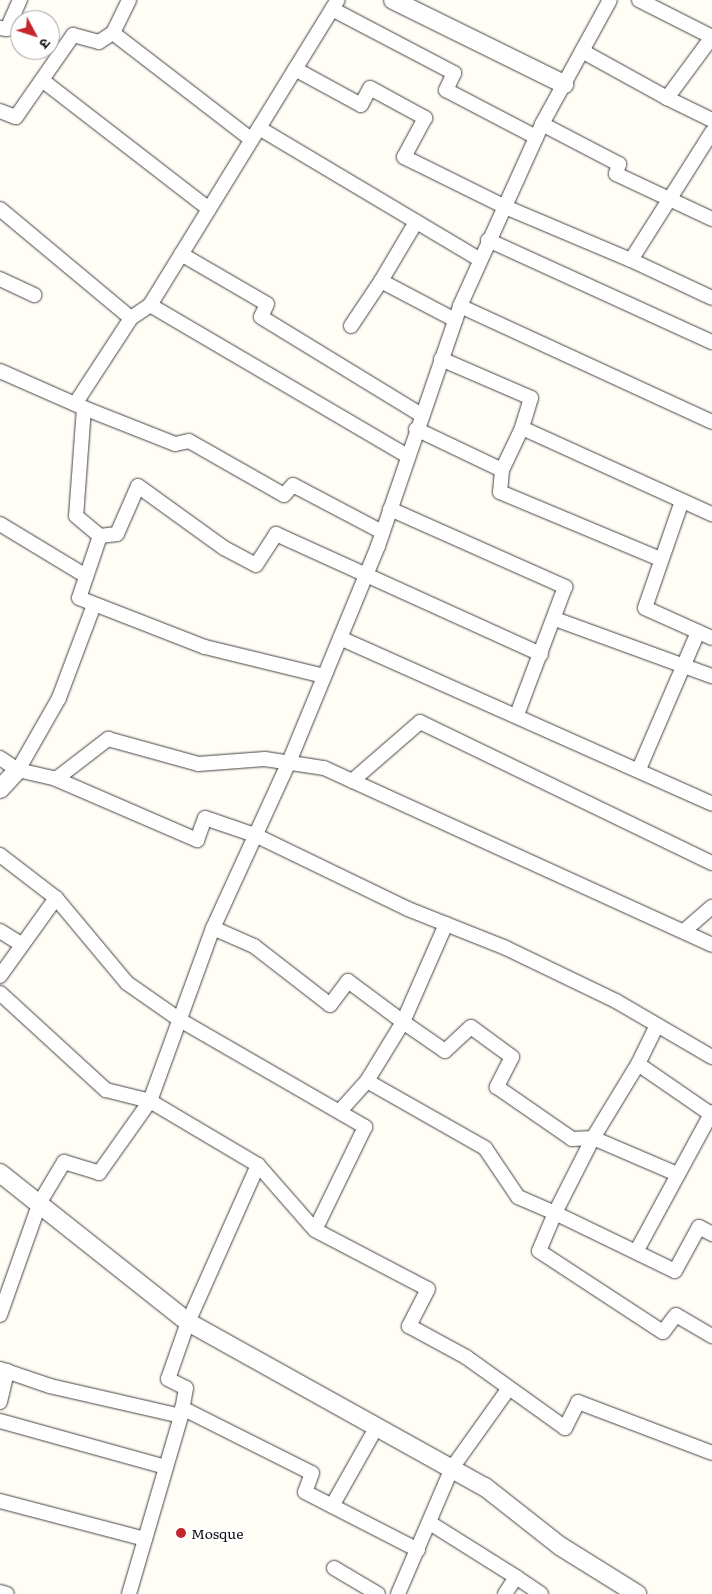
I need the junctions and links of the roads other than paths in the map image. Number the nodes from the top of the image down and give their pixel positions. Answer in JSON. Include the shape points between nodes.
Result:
{"nodes":[{"id":1,"x":20,"y":0,"type":"edge"},
{"id":2,"x":129,"y":0,"type":"edge"},
{"id":3,"x":393,"y":0,"type":"edge"},
{"id":4,"x":610,"y":0,"type":"edge"},
{"id":5,"x":639,"y":0,"type":"edge"},
{"id":6,"x":335,"y":4,"type":"edge"},
{"id":7,"x":0,"y":28,"type":"edge"},
{"id":8,"x":113,"y":33,"type":"junction"},
{"id":9,"x":712,"y":37,"type":"edge"},
{"id":10,"x":582,"y":51,"type":"junction"},
{"id":11,"x":295,"y":69,"type":"junction"},
{"id":12,"x":42,"y":80,"type":"junction"},
{"id":13,"x":564,"y":84,"type":"junction"},
{"id":14,"x":667,"y":98,"type":"junction"},
{"id":15,"x":0,"y":111,"type":"edge"},
{"id":16,"x":712,"y":120,"type":"edge"},
{"id":17,"x":259,"y":128,"type":"junction"},
{"id":18,"x":539,"y":130,"type":"junction"},
{"id":19,"x":711,"y":137,"type":"edge"},
{"id":20,"x":252,"y":140,"type":"junction"},
{"id":21,"x":668,"y":198,"type":"junction"},
{"id":22,"x":503,"y":206,"type":"junction"},
{"id":23,"x":209,"y":209,"type":"junction"},
{"id":24,"x":0,"y":210,"type":"edge"},
{"id":25,"x":712,"y":219,"type":"edge"},
{"id":26,"x":416,"y":222,"type":"junction"},
{"id":27,"x":488,"y":240,"type":"junction"},
{"id":28,"x":181,"y":254,"type":"junction"},
{"id":29,"x":479,"y":259,"type":"junction"},
{"id":30,"x":631,"y":260,"type":"junction"},
{"id":31,"x":0,"y":279,"type":"edge"},
{"id":32,"x":381,"y":281,"type":"junction"},
{"id":33,"x":34,"y":295,"type":"dead end"},
{"id":34,"x":712,"y":298,"type":"edge"},
{"id":35,"x":150,"y":304,"type":"junction"},
{"id":36,"x":460,"y":306,"type":"junction"},
{"id":37,"x":131,"y":318,"type":"junction"},
{"id":38,"x":455,"y":320,"type":"junction"},
{"id":39,"x":351,"y":326,"type":"dead end"},
{"id":40,"x":712,"y":342,"type":"edge"},
{"id":41,"x":441,"y":359,"type":"junction"},
{"id":42,"x":0,"y":371,"type":"edge"},
{"id":43,"x":80,"y":406,"type":"junction"},
{"id":44,"x":420,"y":414,"type":"junction"},
{"id":45,"x":712,"y":422,"type":"edge"},
{"id":46,"x":522,"y":428,"type":"junction"},
{"id":47,"x":416,"y":429,"type":"junction"},
{"id":48,"x":407,"y":456,"type":"junction"},
{"id":49,"x":502,"y":470,"type":"junction"},
{"id":50,"x":682,"y":501,"type":"junction"},
{"id":51,"x":390,"y":509,"type":"junction"},
{"id":52,"x":712,"y":514,"type":"edge"},
{"id":53,"x":0,"y":524,"type":"edge"},
{"id":54,"x":382,"y":532,"type":"junction"},
{"id":55,"x":100,"y":536,"type":"junction"},
{"id":56,"x":660,"y":559,"type":"junction"},
{"id":57,"x":368,"y":571,"type":"junction"},
{"id":58,"x":86,"y":576,"type":"junction"},
{"id":59,"x":94,"y":605,"type":"junction"},
{"id":60,"x":555,"y":619,"type":"junction"},
{"id":61,"x":698,"y":632,"type":"junction"},
{"id":62,"x":340,"y":638,"type":"junction"},
{"id":63,"x":712,"y":638,"type":"edge"},
{"id":64,"x":541,"y":654,"type":"junction"},
{"id":65,"x":683,"y":666,"type":"junction"},
{"id":66,"x":324,"y":676,"type":"junction"},
{"id":67,"x":712,"y":676,"type":"edge"},
{"id":68,"x":517,"y":715,"type":"junction"},
{"id":69,"x":0,"y":758,"type":"edge"},
{"id":70,"x":289,"y":762,"type":"junction"},
{"id":71,"x":640,"y":769,"type":"junction"},
{"id":72,"x":18,"y":770,"type":"junction"},
{"id":73,"x":56,"y":779,"type":"junction"},
{"id":74,"x":352,"y":781,"type":"junction"},
{"id":75,"x":0,"y":789,"type":"edge"},
{"id":76,"x":712,"y":804,"type":"edge"},
{"id":77,"x":254,"y":835,"type":"junction"},
{"id":78,"x":0,"y":855,"type":"edge"},
{"id":79,"x":712,"y":863,"type":"edge"},
{"id":80,"x":56,"y":898,"type":"junction"},
{"id":81,"x":712,"y":907,"type":"edge"},
{"id":82,"x":446,"y":924,"type":"junction"},
{"id":83,"x":213,"y":928,"type":"junction"},
{"id":84,"x":0,"y":931,"type":"edge"},
{"id":85,"x":684,"y":931,"type":"junction"},
{"id":86,"x":712,"y":944,"type":"edge"},
{"id":87,"x":22,"y":945,"type":"junction"},
{"id":88,"x":0,"y":976,"type":"edge"},
{"id":89,"x":0,"y":994,"type":"edge"},
{"id":90,"x":180,"y":1020,"type":"junction"},
{"id":91,"x":403,"y":1022,"type":"junction"},
{"id":92,"x":657,"y":1025,"type":"junction"},
{"id":93,"x":712,"y":1056,"type":"edge"},
{"id":94,"x":638,"y":1064,"type":"junction"},
{"id":95,"x":367,"y":1081,"type":"junction"},
{"id":96,"x":150,"y":1101,"type":"junction"},
{"id":97,"x":340,"y":1111,"type":"junction"},
{"id":98,"x":711,"y":1114,"type":"edge"},
{"id":99,"x":593,"y":1138,"type":"junction"},
{"id":100,"x":258,"y":1165,"type":"junction"},
{"id":101,"x":0,"y":1173,"type":"edge"},
{"id":102,"x":678,"y":1174,"type":"junction"},
{"id":103,"x":40,"y":1202,"type":"junction"},
{"id":104,"x":555,"y":1212,"type":"junction"},
{"id":105,"x":315,"y":1230,"type":"junction"},
{"id":106,"x":712,"y":1234,"type":"edge"},
{"id":107,"x":636,"y":1252,"type":"junction"},
{"id":108,"x":0,"y":1315,"type":"edge"},
{"id":109,"x":188,"y":1322,"type":"junction"},
{"id":110,"x":712,"y":1336,"type":"edge"},
{"id":111,"x":3,"y":1370,"type":"edge"},
{"id":112,"x":509,"y":1388,"type":"junction"},
{"id":113,"x":0,"y":1402,"type":"edge"},
{"id":114,"x":182,"y":1412,"type":"junction"},
{"id":115,"x":0,"y":1421,"type":"edge"},
{"id":116,"x":377,"y":1426,"type":"junction"},
{"id":117,"x":712,"y":1453,"type":"edge"},
{"id":118,"x":166,"y":1467,"type":"junction"},
{"id":119,"x":452,"y":1468,"type":"junction"},
{"id":120,"x":0,"y":1502,"type":"edge"},
{"id":121,"x":332,"y":1506,"type":"junction"},
{"id":122,"x":430,"y":1523,"type":"junction"},
{"id":123,"x":145,"y":1539,"type":"junction"},
{"id":124,"x":418,"y":1550,"type":"junction"},
{"id":125,"x":334,"y":1568,"type":"dead end"},
{"id":126,"x":516,"y":1577,"type":"junction"},
{"id":127,"x":0,"y":1592,"type":"edge"},
{"id":128,"x":7,"y":1594,"type":"edge"},
{"id":129,"x":129,"y":1594,"type":"edge"},
{"id":130,"x":378,"y":1594,"type":"edge"},
{"id":131,"x":398,"y":1594,"type":"edge"},
{"id":132,"x":505,"y":1594,"type":"edge"},
{"id":133,"x":541,"y":1594,"type":"edge"},
{"id":134,"x":637,"y":1594,"type":"edge"}],
"edges":[{"from":1,"to":7,"type":"street","via":[[7,29]]},
{"from":2,"to":8,"type":"street"},
{"from":3,"to":13,"type":"street"},
{"from":4,"to":10,"type":"street"},
{"from":5,"to":9,"type":"street"},
{"from":6,"to":11,"type":"street"},
{"from":6,"to":18,"type":"street","via":[[454,73],[446,90]]},
{"from":8,"to":12,"type":"street","via":[[99,42],[73,35]]},
{"from":8,"to":20,"type":"street"},
{"from":9,"to":14,"type":"street"},
{"from":10,"to":13,"type":"street"},
{"from":10,"to":14,"type":"street"},
{"from":11,"to":17,"type":"street"},
{"from":11,"to":22,"type":"street","via":[[361,105],[370,88],[425,118],[404,157]]},
{"from":12,"to":15,"type":"street","via":[[16,117]]},
{"from":12,"to":23,"type":"street"},
{"from":13,"to":18,"type":"street"},
{"from":14,"to":16,"type":"street"},
{"from":17,"to":20,"type":"street"},
{"from":17,"to":26,"type":"street"},
{"from":18,"to":21,"type":"street","via":[[619,164],[616,174]]},
{"from":18,"to":22,"type":"street"},
{"from":19,"to":21,"type":"street"},
{"from":20,"to":23,"type":"street"},
{"from":21,"to":25,"type":"street"},
{"from":21,"to":30,"type":"street"},
{"from":22,"to":27,"type":"street"},
{"from":22,"to":30,"type":"street"},
{"from":23,"to":28,"type":"street"},
{"from":24,"to":37,"type":"street"},
{"from":26,"to":29,"type":"street"},
{"from":26,"to":32,"type":"street"},
{"from":27,"to":29,"type":"street"},
{"from":27,"to":40,"type":"street"},
{"from":28,"to":35,"type":"street"},
{"from":28,"to":44,"type":"street","via":[[267,304],[261,317]]},
{"from":29,"to":36,"type":"street"},
{"from":30,"to":34,"type":"street"},
{"from":31,"to":33,"type":"street"},
{"from":32,"to":38,"type":"street"},
{"from":32,"to":39,"type":"street"},
{"from":35,"to":37,"type":"street"},
{"from":35,"to":48,"type":"street"},
{"from":36,"to":38,"type":"street"},
{"from":36,"to":45,"type":"street"},
{"from":37,"to":43,"type":"street"},
{"from":38,"to":41,"type":"street"},
{"from":41,"to":44,"type":"street"},
{"from":41,"to":46,"type":"street","via":[[530,398]]},
{"from":42,"to":43,"type":"street"},
{"from":43,"to":54,"type":"street","via":[[174,444],[190,441],[284,495],[292,485]]},
{"from":43,"to":55,"type":"street","via":[[76,516]]},
{"from":44,"to":47,"type":"street"},
{"from":46,"to":49,"type":"street"},
{"from":46,"to":50,"type":"street"},
{"from":47,"to":48,"type":"street"},
{"from":47,"to":49,"type":"street"},
{"from":48,"to":51,"type":"street"},
{"from":49,"to":56,"type":"street","via":[[500,492]]},
{"from":50,"to":52,"type":"street"},
{"from":50,"to":56,"type":"street"},
{"from":51,"to":54,"type":"street"},
{"from":51,"to":60,"type":"street","via":[[565,587]]},
{"from":53,"to":58,"type":"street"},
{"from":54,"to":57,"type":"street"},
{"from":55,"to":57,"type":"street","via":[[117,534],[138,486],[224,548],[256,565],[276,534]]},
{"from":55,"to":58,"type":"street"},
{"from":56,"to":61,"type":"street","via":[[645,608]]},
{"from":57,"to":62,"type":"street"},
{"from":57,"to":64,"type":"street"},
{"from":58,"to":59,"type":"street","via":[[79,598]]},
{"from":59,"to":66,"type":"street","via":[[205,647]]},
{"from":59,"to":72,"type":"street","via":[[59,698]]},
{"from":60,"to":64,"type":"street"},
{"from":60,"to":65,"type":"street"},
{"from":61,"to":63,"type":"street"},
{"from":61,"to":65,"type":"street"},
{"from":62,"to":66,"type":"street"},
{"from":62,"to":68,"type":"street"},
{"from":64,"to":68,"type":"street"},
{"from":65,"to":67,"type":"street"},
{"from":65,"to":71,"type":"street"},
{"from":66,"to":70,"type":"street"},
{"from":68,"to":71,"type":"street"},
{"from":69,"to":72,"type":"street"},
{"from":70,"to":73,"type":"street","via":[[265,759],[198,764],[108,739]]},
{"from":70,"to":74,"type":"street","via":[[324,768]]},
{"from":70,"to":77,"type":"street"},
{"from":71,"to":76,"type":"street"},
{"from":72,"to":73,"type":"street"},
{"from":72,"to":75,"type":"street"},
{"from":73,"to":77,"type":"street","via":[[197,840],[205,818]]},
{"from":74,"to":79,"type":"street","via":[[420,722]]},
{"from":74,"to":85,"type":"street"},
{"from":77,"to":82,"type":"street"},
{"from":77,"to":83,"type":"street"},
{"from":78,"to":80,"type":"street"},
{"from":80,"to":87,"type":"street"},
{"from":80,"to":90,"type":"street","via":[[127,984]]},
{"from":81,"to":85,"type":"street"},
{"from":82,"to":91,"type":"street"},
{"from":82,"to":92,"type":"street","via":[[506,948]]},
{"from":83,"to":90,"type":"street"},
{"from":83,"to":91,"type":"street","via":[[254,946],[330,1005],[348,981]]},
{"from":84,"to":87,"type":"street"},
{"from":85,"to":86,"type":"street"},
{"from":87,"to":88,"type":"street"},
{"from":89,"to":96,"type":"street","via":[[106,1090]]},
{"from":90,"to":96,"type":"street"},
{"from":90,"to":97,"type":"street"},
{"from":91,"to":95,"type":"street"},
{"from":91,"to":99,"type":"street","via":[[445,1051],[471,1027],[512,1057],[497,1087],[572,1139]]},
{"from":92,"to":93,"type":"street"},
{"from":92,"to":94,"type":"street"},
{"from":94,"to":98,"type":"street"},
{"from":94,"to":99,"type":"street"},
{"from":95,"to":97,"type":"street"},
{"from":95,"to":104,"type":"street","via":[[485,1148],[518,1197]]},
{"from":96,"to":100,"type":"street"},
{"from":96,"to":103,"type":"street","via":[[99,1172],[64,1162]]},
{"from":97,"to":105,"type":"street","via":[[365,1128]]},
{"from":98,"to":102,"type":"street"},
{"from":99,"to":102,"type":"street"},
{"from":99,"to":104,"type":"street"},
{"from":100,"to":105,"type":"street"},
{"from":100,"to":109,"type":"street"},
{"from":101,"to":103,"type":"street"},
{"from":102,"to":107,"type":"street"},
{"from":103,"to":108,"type":"street"},
{"from":103,"to":109,"type":"street"},
{"from":104,"to":107,"type":"street"},
{"from":104,"to":110,"type":"street","via":[[538,1251],[663,1332],[676,1315]]},
{"from":105,"to":112,"type":"street","via":[[428,1289],[409,1326]]},
{"from":106,"to":107,"type":"street","via":[[699,1227],[675,1271]]},
{"from":109,"to":114,"type":"street","via":[[168,1379],[186,1388]]},
{"from":109,"to":116,"type":"street"},
{"from":111,"to":113,"type":"street"},
{"from":111,"to":114,"type":"street","via":[[102,1400]]},
{"from":112,"to":117,"type":"street","via":[[565,1428],[578,1402]]},
{"from":112,"to":119,"type":"street"},
{"from":114,"to":118,"type":"street"},
{"from":114,"to":121,"type":"street","via":[[312,1473],[305,1492]]},
{"from":115,"to":118,"type":"street"},
{"from":116,"to":119,"type":"street"},
{"from":116,"to":121,"type":"street"},
{"from":118,"to":123,"type":"street"},
{"from":119,"to":122,"type":"street"},
{"from":119,"to":134,"type":"street","via":[[560,1546]]},
{"from":120,"to":123,"type":"street"},
{"from":121,"to":124,"type":"street"},
{"from":122,"to":124,"type":"street"},
{"from":122,"to":126,"type":"street"},
{"from":123,"to":129,"type":"street"},
{"from":124,"to":131,"type":"street"},
{"from":125,"to":130,"type":"street"},
{"from":126,"to":132,"type":"street"},
{"from":126,"to":133,"type":"street"},
{"from":127,"to":128,"type":"street"}]}
